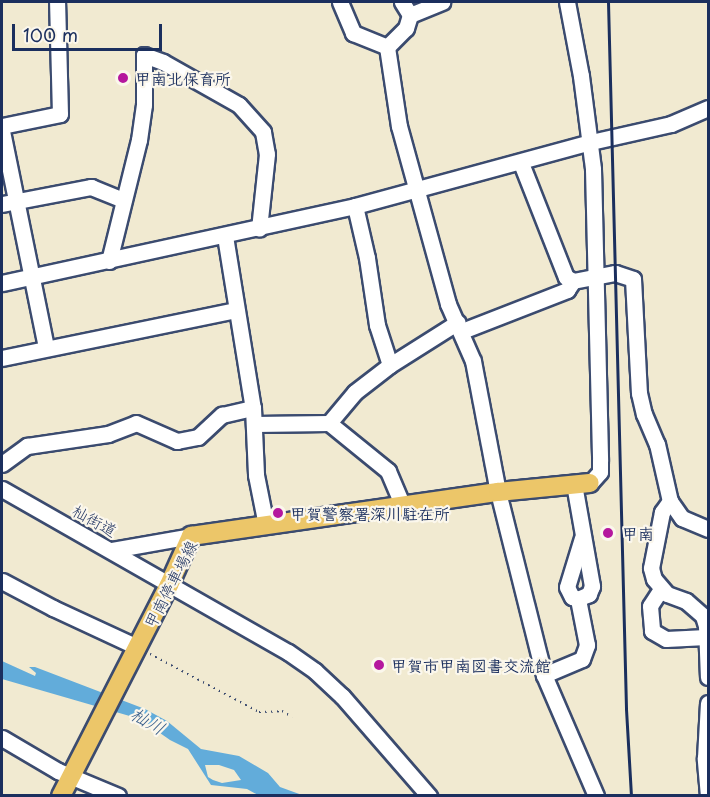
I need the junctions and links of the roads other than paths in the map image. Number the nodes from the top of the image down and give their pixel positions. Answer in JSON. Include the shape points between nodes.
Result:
{"nodes":[{"id":1,"x":57,"y":2,"type":"edge"},
{"id":2,"x":340,"y":2,"type":"edge"},
{"id":3,"x":402,"y":2,"type":"edge"},
{"id":4,"x":442,"y":2,"type":"edge"},
{"id":5,"x":567,"y":2,"type":"edge"},
{"id":6,"x":411,"y":15,"type":"junction"},
{"id":7,"x":387,"y":47,"type":"junction"},
{"id":8,"x":707,"y":111,"type":"edge"},
{"id":9,"x":2,"y":126,"type":"edge"},
{"id":10,"x":2,"y":131,"type":"edge"},
{"id":11,"x":591,"y":142,"type":"junction"},
{"id":12,"x":521,"y":163,"type":"junction"},
{"id":13,"x":417,"y":189,"type":"junction"},
{"id":14,"x":124,"y":200,"type":"junction"},
{"id":15,"x":9,"y":202,"type":"edge"},
{"id":16,"x":355,"y":206,"type":"junction"},
{"id":17,"x":259,"y":229,"type":"junction"},
{"id":18,"x":225,"y":236,"type":"junction"},
{"id":19,"x":109,"y":261,"type":"junction"},
{"id":20,"x":595,"y":276,"type":"junction"},
{"id":21,"x":31,"y":277,"type":"junction"},
{"id":22,"x":573,"y":281,"type":"junction"},
{"id":23,"x":2,"y":283,"type":"edge"},
{"id":24,"x":235,"y":310,"type":"junction"},
{"id":25,"x":460,"y":326,"type":"junction"},
{"id":26,"x":46,"y":348,"type":"junction"},
{"id":27,"x":2,"y":358,"type":"edge"},
{"id":28,"x":390,"y":365,"type":"junction"},
{"id":29,"x":253,"y":408,"type":"junction"},
{"id":30,"x":329,"y":423,"type":"junction"},
{"id":31,"x":255,"y":424,"type":"junction"},
{"id":32,"x":2,"y":464,"type":"edge"},
{"id":33,"x":582,"y":484,"type":"junction"},
{"id":34,"x":2,"y":489,"type":"edge"},
{"id":35,"x":498,"y":492,"type":"junction"},
{"id":36,"x":670,"y":501,"type":"junction"},
{"id":37,"x":403,"y":506,"type":"junction"},
{"id":38,"x":266,"y":525,"type":"junction"},
{"id":39,"x":708,"y":529,"type":"edge"},
{"id":40,"x":191,"y":536,"type":"junction"},
{"id":41,"x":111,"y":550,"type":"junction"},
{"id":42,"x":580,"y":566,"type":"junction"},
{"id":43,"x":2,"y":581,"type":"edge"},
{"id":44,"x":169,"y":585,"type":"junction"},
{"id":45,"x":661,"y":589,"type":"junction"},
{"id":46,"x":578,"y":599,"type":"junction"},
{"id":47,"x":706,"y":637,"type":"junction"},
{"id":48,"x":135,"y":651,"type":"junction"},
{"id":49,"x":544,"y":675,"type":"junction"},
{"id":50,"x":708,"y":677,"type":"edge"},
{"id":51,"x":708,"y":703,"type":"edge"},
{"id":52,"x":2,"y":738,"type":"edge"},
{"id":53,"x":74,"y":772,"type":"junction"},
{"id":54,"x":61,"y":795,"type":"edge"},
{"id":55,"x":118,"y":795,"type":"edge"},
{"id":56,"x":429,"y":795,"type":"edge"},
{"id":57,"x":596,"y":795,"type":"edge"},
{"id":58,"x":708,"y":795,"type":"edge"}],
"edges":[{"from":1,"to":9,"type":"street","via":[[60,114]]},
{"from":2,"to":7,"type":"street","via":[[353,33]]},
{"from":3,"to":6,"type":"street"},
{"from":4,"to":6,"type":"street"},
{"from":5,"to":11,"type":"street"},
{"from":6,"to":7,"type":"street","via":[[406,28]]},
{"from":7,"to":13,"type":"street","via":[[399,126]]},
{"from":8,"to":11,"type":"street","via":[[671,124]]},
{"from":10,"to":15,"type":"street"},
{"from":11,"to":12,"type":"street"},
{"from":11,"to":20,"type":"street"},
{"from":12,"to":13,"type":"street"},
{"from":12,"to":22,"type":"street","via":[[566,277]]},
{"from":13,"to":16,"type":"street"},
{"from":13,"to":25,"type":"street","via":[[448,304]]},
{"from":14,"to":15,"type":"street","via":[[92,187]]},
{"from":14,"to":17,"type":"street","via":[[144,105],[144,54],[239,105],[263,132],[267,154]]},
{"from":14,"to":19,"type":"street"},
{"from":15,"to":21,"type":"street"},
{"from":16,"to":17,"type":"street"},
{"from":16,"to":28,"type":"street","via":[[378,325]]},
{"from":17,"to":18,"type":"street"},
{"from":18,"to":19,"type":"street"},
{"from":18,"to":24,"type":"street"},
{"from":19,"to":21,"type":"street"},
{"from":20,"to":22,"type":"street"},
{"from":20,"to":33,"type":"street","via":[[600,472]]},
{"from":20,"to":36,"type":"street","via":[[615,273],[633,279],[639,393],[657,444]]},
{"from":21,"to":23,"type":"street"},
{"from":21,"to":26,"type":"street"},
{"from":22,"to":25,"type":"street","via":[[567,290]]},
{"from":24,"to":26,"type":"street"},
{"from":24,"to":29,"type":"street"},
{"from":25,"to":28,"type":"street"},
{"from":25,"to":35,"type":"street","via":[[473,361]]},
{"from":26,"to":27,"type":"street"},
{"from":28,"to":30,"type":"street","via":[[355,392]]},
{"from":29,"to":31,"type":"street"},
{"from":29,"to":32,"type":"street","via":[[222,415],[198,437],[177,441],[136,423],[108,434],[27,446]]},
{"from":30,"to":31,"type":"street"},
{"from":30,"to":37,"type":"street","via":[[388,471]]},
{"from":31,"to":38,"type":"street","via":[[256,475]]},
{"from":33,"to":35,"type":"main road","name":"甲南停車場線"},
{"from":33,"to":42,"type":"street"},
{"from":34,"to":41,"type":"street","name":"杣街道"},
{"from":35,"to":37,"type":"main road","name":"甲南停車場線"},
{"from":35,"to":49,"type":"street"},
{"from":36,"to":39,"type":"street","via":[[682,518]]},
{"from":36,"to":45,"type":"street","via":[[662,512],[651,568]]},
{"from":37,"to":38,"type":"main road","name":"甲南停車場線"},
{"from":38,"to":40,"type":"main road","name":"甲南停車場線"},
{"from":40,"to":41,"type":"street"},
{"from":40,"to":44,"type":"main road","name":"甲南停車場線"},
{"from":41,"to":44,"type":"street","name":"杣街道"},
{"from":42,"to":46,"type":"street","via":[[567,587],[572,597]]},
{"from":42,"to":46,"type":"street","via":[[592,586],[589,594]]},
{"from":43,"to":48,"type":"street"},
{"from":44,"to":48,"type":"main road","name":"甲南停車場線"},
{"from":44,"to":56,"type":"street","name":"杣街道","via":[[270,641],[315,671]]},
{"from":45,"to":47,"type":"street","via":[[695,606],[703,616]]},
{"from":45,"to":47,"type":"street","via":[[650,606],[652,631],[666,639]]},
{"from":46,"to":49,"type":"street","via":[[587,645],[582,658]]},
{"from":47,"to":50,"type":"street"},
{"from":48,"to":53,"type":"main road","name":"甲南停車場線"},
{"from":49,"to":57,"type":"street"},
{"from":51,"to":58,"type":"street"},
{"from":52,"to":53,"type":"street","via":[[58,771]]},
{"from":53,"to":54,"type":"main road","name":"甲南停車場線"},
{"from":53,"to":55,"type":"street"}]}
